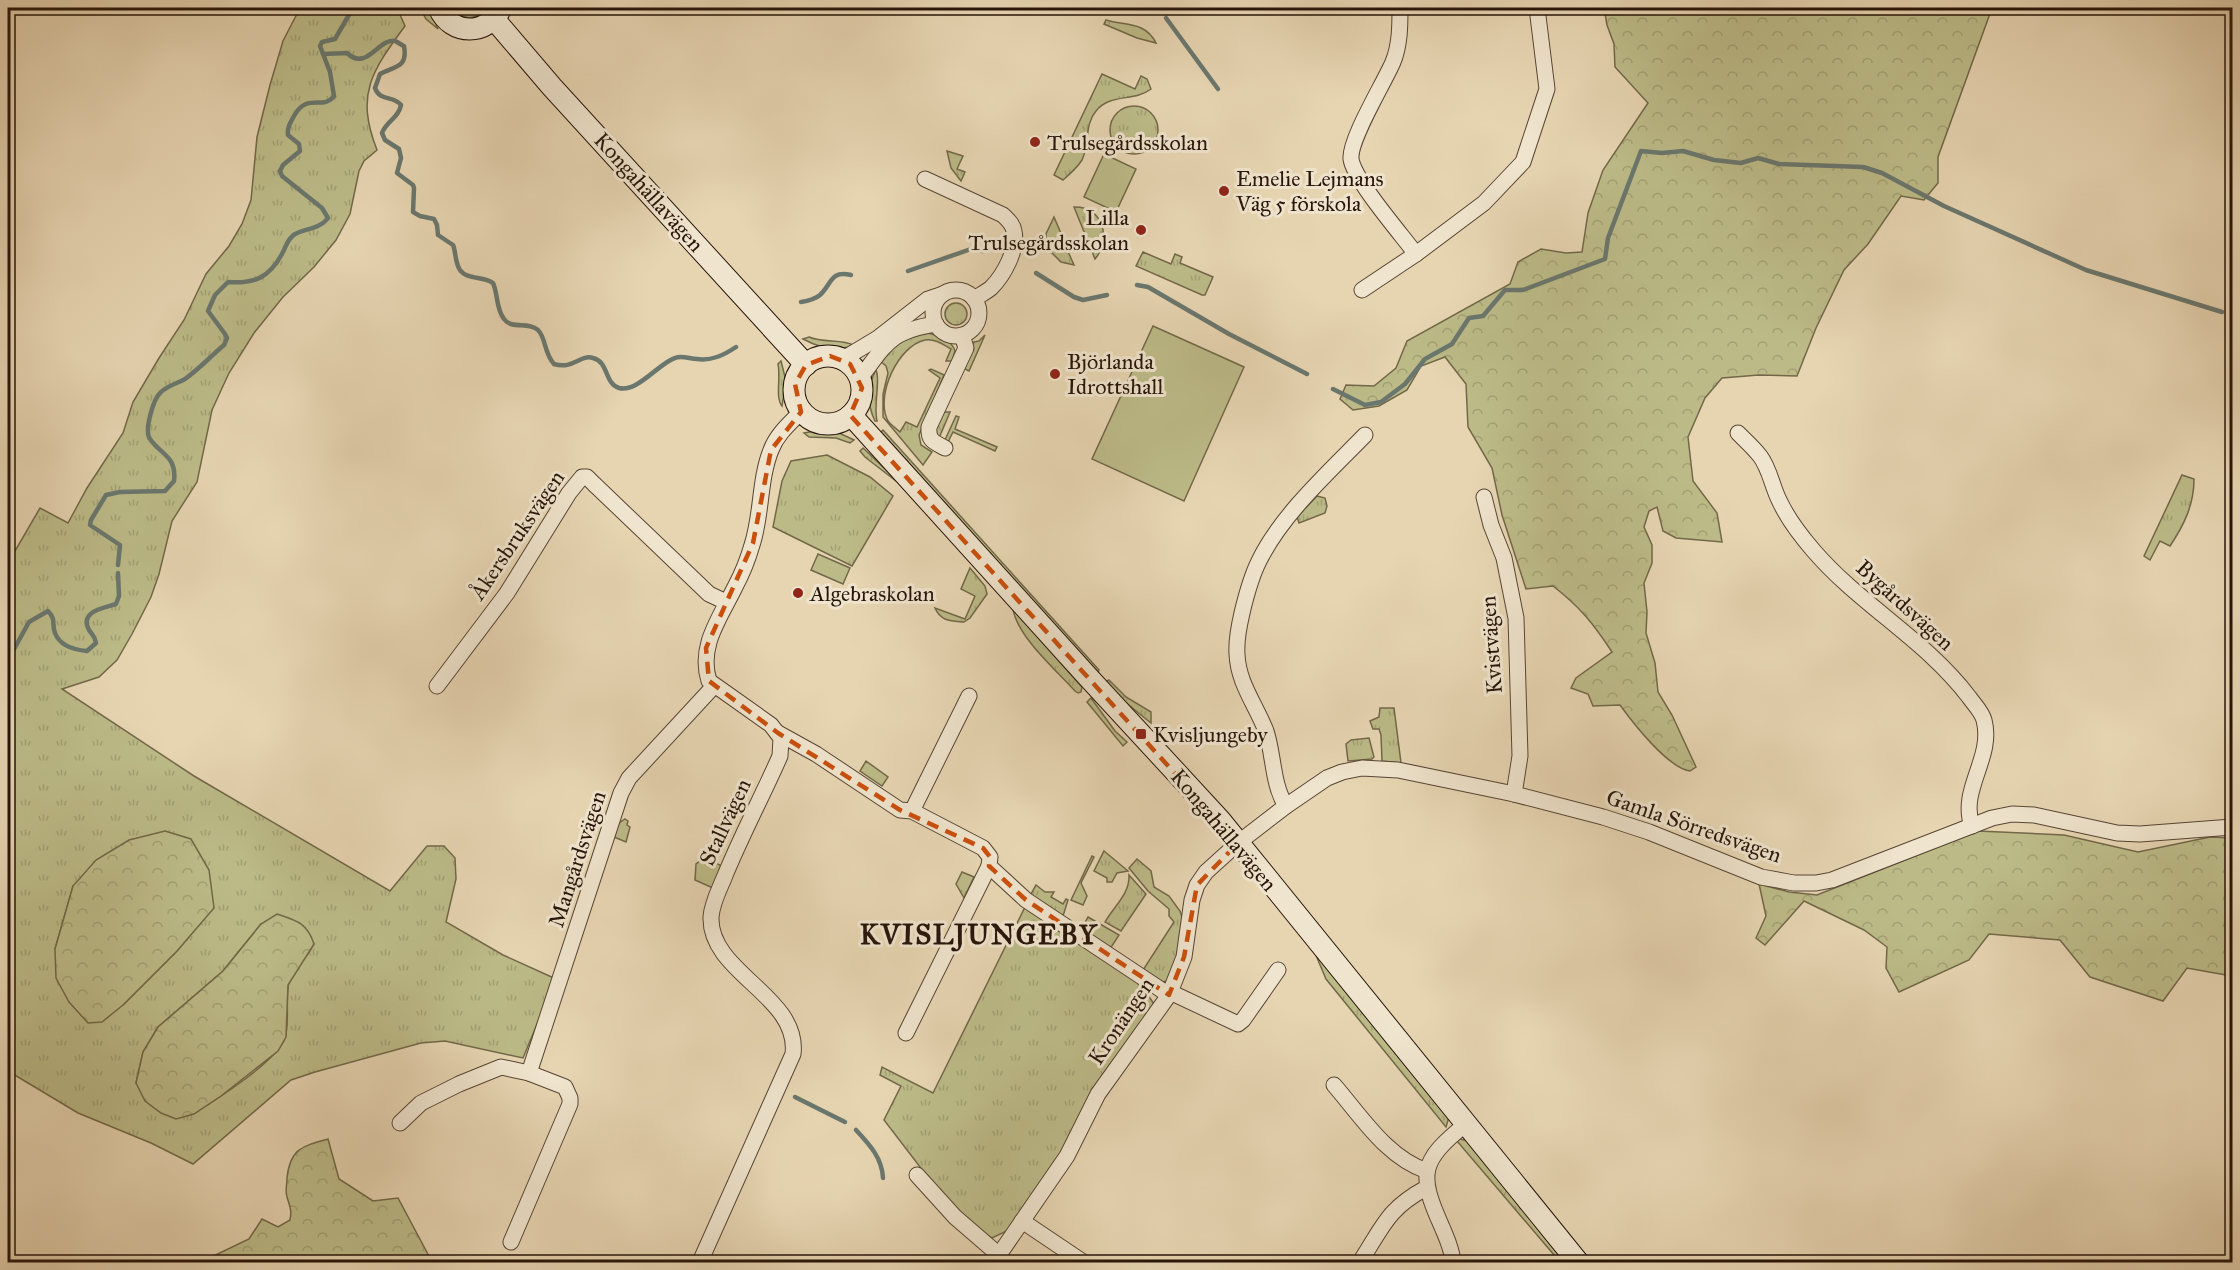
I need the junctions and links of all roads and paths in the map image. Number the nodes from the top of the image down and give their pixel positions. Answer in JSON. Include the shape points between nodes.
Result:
{"nodes":[{"id":1,"x":439,"y":8,"type":"edge"},
{"id":2,"x":1400,"y":8,"type":"edge"},
{"id":3,"x":1537,"y":8,"type":"edge"},
{"id":4,"x":497,"y":13,"type":"edge"},
{"id":5,"x":925,"y":179,"type":"dead end"},
{"id":6,"x":1416,"y":254,"type":"junction"},
{"id":7,"x":1362,"y":290,"type":"dead end"},
{"id":8,"x":943,"y":294,"type":"junction"},
{"id":9,"x":974,"y":299,"type":"junction"},
{"id":10,"x":936,"y":324,"type":"junction"},
{"id":11,"x":962,"y":335,"type":"junction"},
{"id":12,"x":843,"y":359,"type":"junction"},
{"id":13,"x":806,"y":365,"type":"junction"},
{"id":14,"x":860,"y":378,"type":"junction"},
{"id":15,"x":802,"y":411,"type":"junction"},
{"id":16,"x":850,"y":415,"type":"junction"},
{"id":17,"x":1738,"y":433,"type":"dead end"},
{"id":18,"x":1365,"y":435,"type":"dead end"},
{"id":19,"x":945,"y":448,"type":"dead end"},
{"id":20,"x":1484,"y":496,"type":"dead end"},
{"id":21,"x":726,"y":602,"type":"junction"},
{"id":22,"x":437,"y":686,"type":"dead end"},
{"id":23,"x":714,"y":686,"type":"junction"},
{"id":24,"x":969,"y":696,"type":"dead end"},
{"id":25,"x":778,"y":733,"type":"junction"},
{"id":26,"x":1514,"y":794,"type":"junction"},
{"id":27,"x":1286,"y":806,"type":"junction"},
{"id":28,"x":912,"y":811,"type":"junction"},
{"id":29,"x":1972,"y":826,"type":"junction"},
{"id":30,"x":2232,"y":827,"type":"edge"},
{"id":31,"x":1239,"y":843,"type":"junction"},
{"id":32,"x":989,"y":866,"type":"junction"},
{"id":33,"x":1278,"y":970,"type":"dead end"},
{"id":34,"x":1169,"y":994,"type":"junction"},
{"id":35,"x":906,"y":1033,"type":"dead end"},
{"id":36,"x":529,"y":1073,"type":"junction"},
{"id":37,"x":1334,"y":1085,"type":"dead end"},
{"id":38,"x":400,"y":1123,"type":"dead end"},
{"id":39,"x":1466,"y":1124,"type":"junction"},
{"id":40,"x":1427,"y":1171,"type":"junction"},
{"id":41,"x":917,"y":1175,"type":"dead end"},
{"id":42,"x":1426,"y":1188,"type":"junction"},
{"id":43,"x":1022,"y":1221,"type":"junction"},
{"id":44,"x":510,"y":1242,"type":"dead end"},
{"id":45,"x":997,"y":1259,"type":"edge"},
{"id":46,"x":699,"y":1263,"type":"edge"},
{"id":47,"x":1083,"y":1263,"type":"edge"},
{"id":48,"x":1360,"y":1263,"type":"edge"},
{"id":49,"x":1453,"y":1263,"type":"edge"},
{"id":50,"x":1578,"y":1263,"type":"edge"}],
"edges":[{"from":1,"to":4,"type":"street","name":"Kongahällavägen","via":[[456,28],[478,28]]},
{"from":2,"to":6,"type":"street","via":[[1394,60],[1355,140],[1351,158],[1359,177]]},
{"from":3,"to":6,"type":"street","via":[[1547,88],[1523,162],[1484,203]]},
{"from":4,"to":13,"type":"street","name":"Kongahällavägen","via":[[552,87]]},
{"from":5,"to":9,"type":"street","via":[[1003,215],[1015,231],[1014,247],[1001,274],[990,289]]},
{"from":6,"to":7,"type":"street"},
{"from":8,"to":9,"type":"street","via":[[957,290]]},
{"from":8,"to":10,"type":"street","via":[[934,308]]},
{"from":8,"to":12,"type":"street","via":[[928,299],[878,338]]},
{"from":9,"to":11,"type":"street","via":[[979,309],[978,321]]},
{"from":10,"to":11,"type":"street","via":[[947,334]]},
{"from":10,"to":14,"type":"street","via":[[900,332]]},
{"from":11,"to":19,"type":"street","via":[[966,348],[928,427],[932,441]]},
{"from":12,"to":13,"type":"street","via":[[824,356]]},
{"from":12,"to":14,"type":"street"},
{"from":13,"to":15,"type":"street","via":[[797,376],[795,391]]},
{"from":14,"to":16,"type":"street","via":[[861,398]]},
{"from":15,"to":16,"type":"street","via":[[815,420],[830,423]]},
{"from":15,"to":21,"type":"street","via":[[771,450],[753,543]]},
{"from":16,"to":31,"type":"street","name":"Kongahällavägen"},
{"from":17,"to":29,"type":"street","name":"Bygårdsvägen","via":[[1761,456],[1780,503],[1813,550],[1958,682],[1983,718],[1986,747],[1972,784],[1968,807]]},
{"from":18,"to":27,"type":"street","via":[[1270,542],[1252,578],[1239,630],[1237,654],[1245,689],[1266,733],[1279,793]]},
{"from":20,"to":26,"type":"street","name":"Kvistvägen","via":[[1504,558],[1516,618],[1520,756]]},
{"from":21,"to":22,"type":"street","name":"Åkersbruksvägen","via":[[709,594],[587,477],[582,477],[507,593]]},
{"from":21,"to":23,"type":"street","via":[[706,648],[706,673]]},
{"from":23,"to":25,"type":"street"},
{"from":23,"to":36,"type":"street","name":"Mangårdsvägen","via":[[624,785]]},
{"from":24,"to":28,"type":"street"},
{"from":25,"to":28,"type":"street","via":[[900,810]]},
{"from":25,"to":46,"type":"street","name":"Stallvägen","via":[[780,756],[730,863],[711,915],[714,935],[725,956],[788,1025],[793,1054]]},
{"from":26,"to":27,"type":"street","name":"Gamla Sörredsvägen","via":[[1398,770],[1362,768],[1327,778]]},
{"from":26,"to":29,"type":"street","name":"Gamla Sörredsvägen","via":[[1603,817],[1761,877],[1794,883],[1832,880]]},
{"from":27,"to":31,"type":"street","name":"Gamla Sörredsvägen"},
{"from":28,"to":32,"type":"street","via":[[983,848],[990,857]]},
{"from":29,"to":30,"type":"street","name":"Gamla Sörredsvägen","via":[[2013,814],[2117,833]]},
{"from":31,"to":34,"type":"street","name":"Kronängen","via":[[1197,885],[1188,917],[1184,957]]},
{"from":31,"to":39,"type":"street","name":"Kongahällavägen"},
{"from":32,"to":34,"type":"street","via":[[1026,900]]},
{"from":32,"to":35,"type":"street"},
{"from":33,"to":34,"type":"street","via":[[1238,1024]]},
{"from":34,"to":43,"type":"street","name":"Kronängen","via":[[1098,1094],[1067,1156]]},
{"from":36,"to":38,"type":"street","via":[[501,1067],[422,1103]]},
{"from":36,"to":44,"type":"street","via":[[565,1087],[570,1104]]},
{"from":37,"to":40,"type":"street","via":[[1390,1150],[1409,1165]]},
{"from":39,"to":40,"type":"street","via":[[1438,1149]]},
{"from":39,"to":50,"type":"street","name":"Kongahällavägen"},
{"from":40,"to":42,"type":"street"},
{"from":41,"to":45,"type":"street","name":"Kronängen"},
{"from":42,"to":48,"type":"street","via":[[1393,1210]]},
{"from":42,"to":49,"type":"street","via":[[1452,1251]]},
{"from":43,"to":45,"type":"street","name":"Kronängen"},
{"from":43,"to":47,"type":"street"}]}
